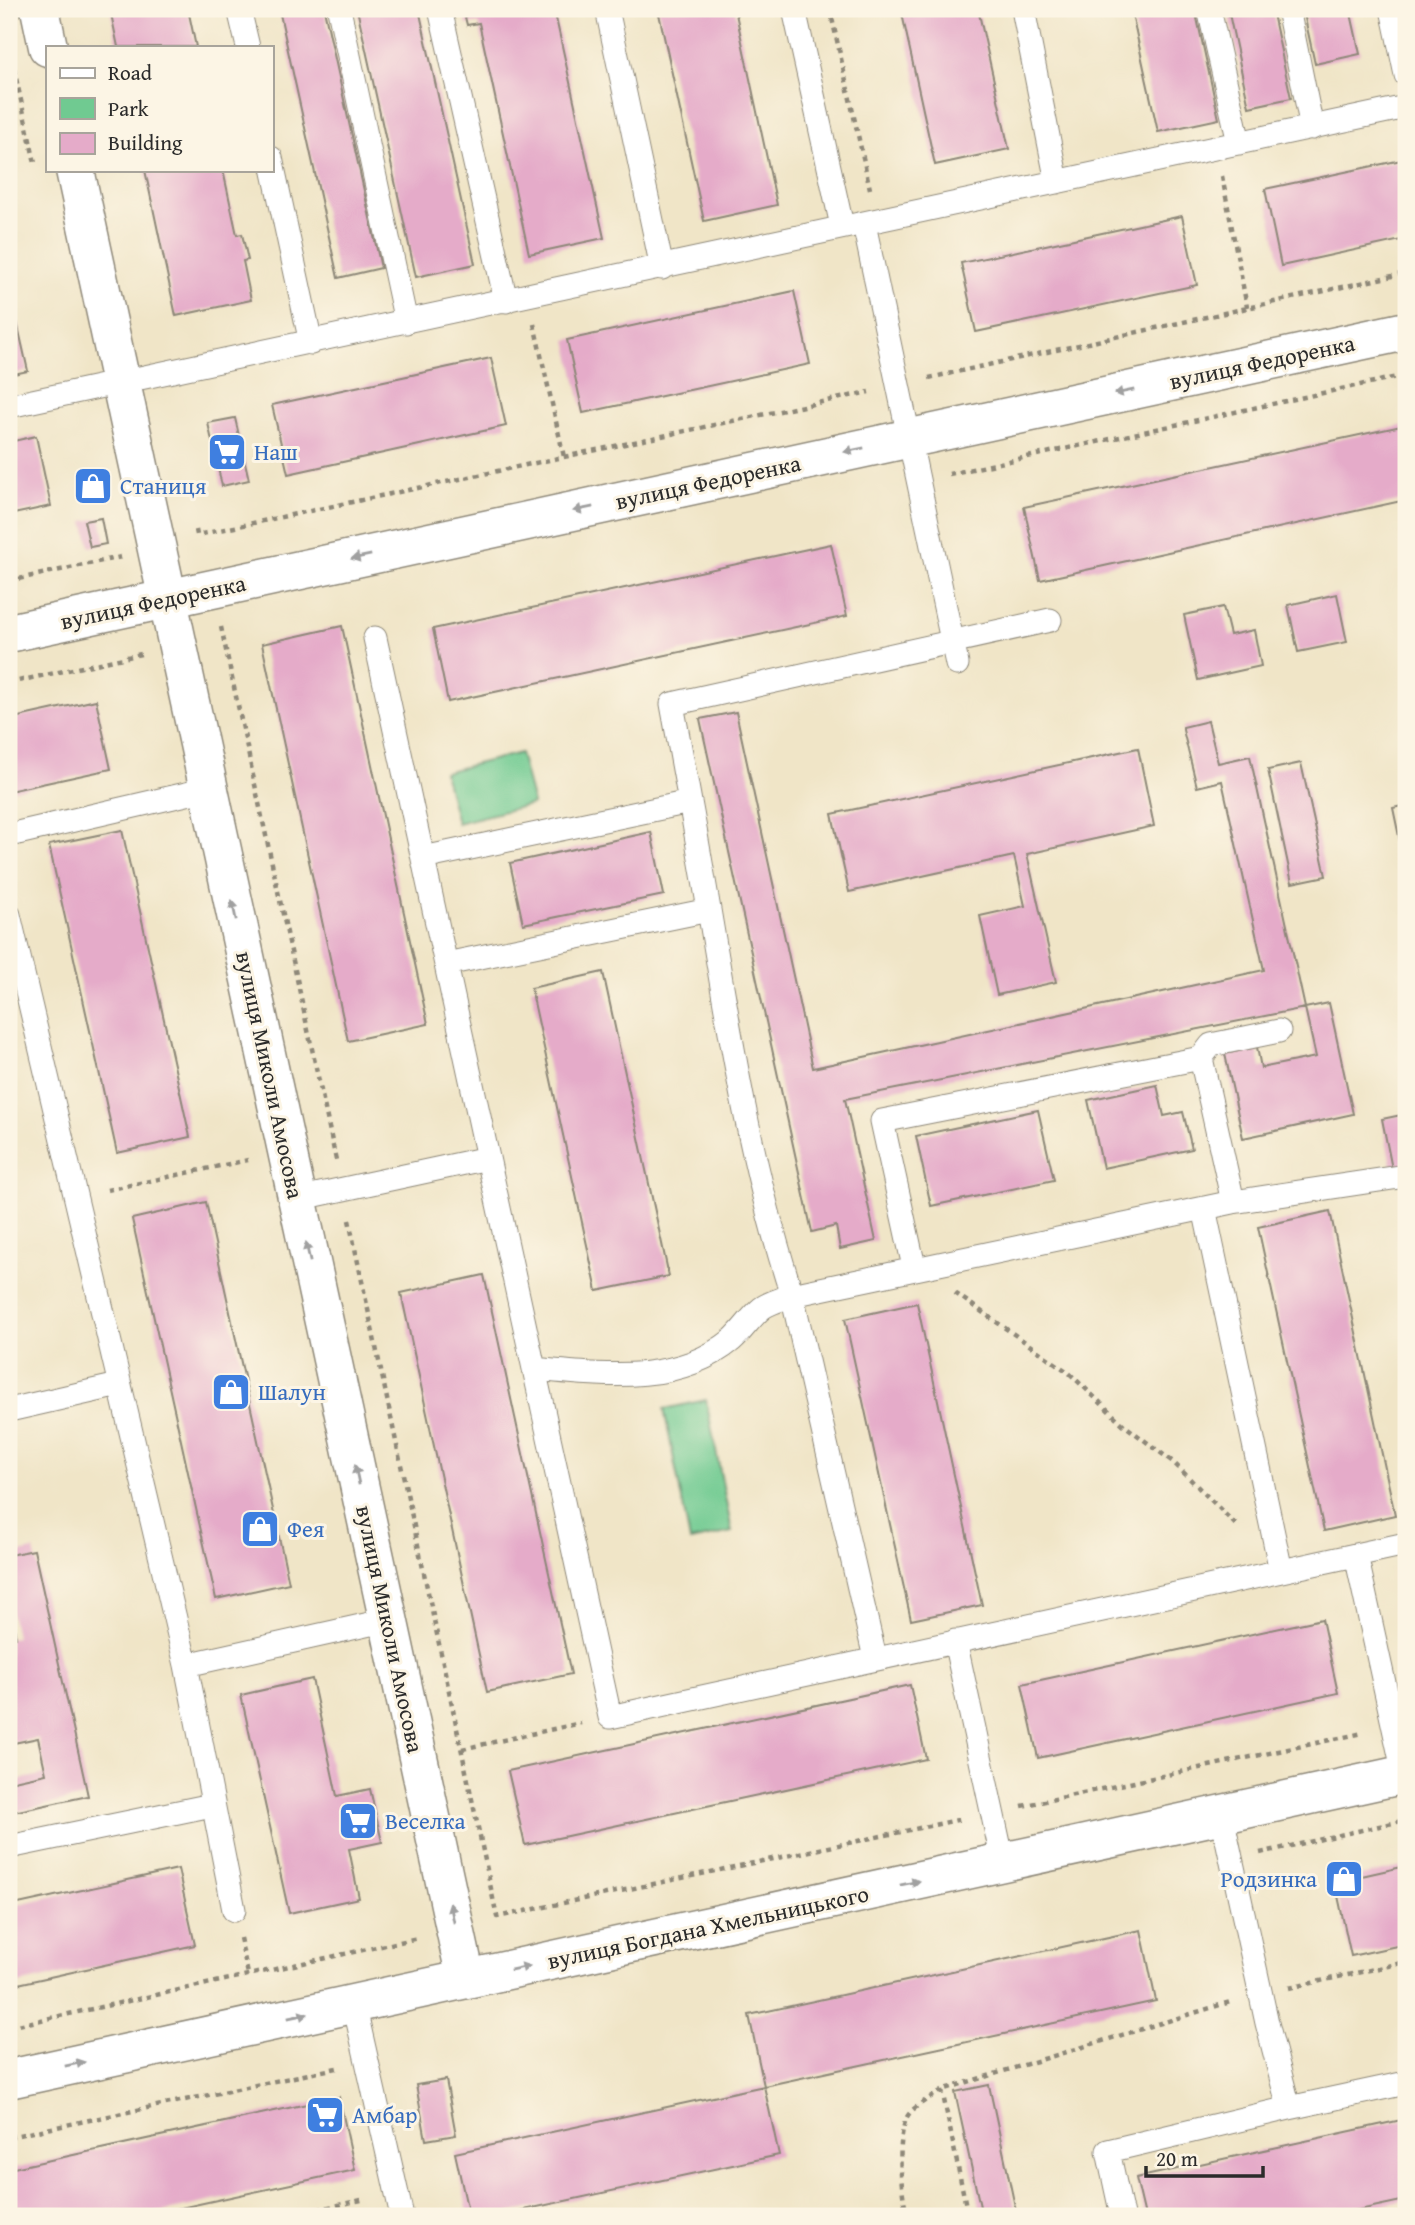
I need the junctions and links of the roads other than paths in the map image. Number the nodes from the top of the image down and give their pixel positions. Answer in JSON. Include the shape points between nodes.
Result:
{"nodes":[{"id":1,"x":40,"y":9,"type":"edge"},
{"id":2,"x":239,"y":9,"type":"edge"},
{"id":3,"x":339,"y":9,"type":"edge"},
{"id":4,"x":440,"y":9,"type":"edge"},
{"id":5,"x":607,"y":9,"type":"edge"},
{"id":6,"x":794,"y":9,"type":"edge"},
{"id":7,"x":1023,"y":9,"type":"edge"},
{"id":8,"x":1209,"y":9,"type":"edge"},
{"id":9,"x":1288,"y":9,"type":"edge"},
{"id":10,"x":1392,"y":9,"type":"edge"},
{"id":11,"x":48,"y":46,"type":"edge"},
{"id":12,"x":248,"y":46,"type":"edge"},
{"id":13,"x":1406,"y":75,"type":"edge"},
{"id":14,"x":1406,"y":107,"type":"edge"},
{"id":15,"x":1312,"y":128,"type":"junction"},
{"id":16,"x":1239,"y":143,"type":"junction"},
{"id":17,"x":273,"y":167,"type":"edge"},
{"id":18,"x":56,"y":173,"type":"edge"},
{"id":19,"x":1057,"y":182,"type":"junction"},
{"id":20,"x":861,"y":224,"type":"junction"},
{"id":21,"x":662,"y":268,"type":"junction"},
{"id":22,"x":517,"y":299,"type":"junction"},
{"id":23,"x":407,"y":322,"type":"junction"},
{"id":24,"x":1406,"y":331,"type":"edge"},
{"id":25,"x":311,"y":343,"type":"junction"},
{"id":26,"x":121,"y":384,"type":"junction"},
{"id":27,"x":9,"y":407,"type":"edge"},
{"id":28,"x":910,"y":438,"type":"junction"},
{"id":29,"x":167,"y":599,"type":"junction"},
{"id":30,"x":1050,"y":620,"type":"dead end"},
{"id":31,"x":9,"y":633,"type":"edge"},
{"id":32,"x":375,"y":638,"type":"dead end"},
{"id":33,"x":955,"y":653,"type":"junction"},
{"id":34,"x":208,"y":789,"type":"junction"},
{"id":35,"x":690,"y":802,"type":"junction"},
{"id":36,"x":9,"y":835,"type":"edge"},
{"id":37,"x":423,"y":858,"type":"junction"},
{"id":38,"x":709,"y":910,"type":"junction"},
{"id":39,"x":9,"y":915,"type":"edge"},
{"id":40,"x":446,"y":964,"type":"junction"},
{"id":41,"x":1279,"y":1031,"type":"dead end"},
{"id":42,"x":1201,"y":1058,"type":"junction"},
{"id":43,"x":488,"y":1158,"type":"junction"},
{"id":44,"x":1406,"y":1176,"type":"edge"},
{"id":45,"x":297,"y":1199,"type":"junction"},
{"id":46,"x":1233,"y":1202,"type":"junction"},
{"id":47,"x":1204,"y":1208,"type":"junction"},
{"id":48,"x":915,"y":1267,"type":"junction"},
{"id":49,"x":792,"y":1294,"type":"junction"},
{"id":50,"x":534,"y":1368,"type":"junction"},
{"id":51,"x":120,"y":1385,"type":"junction"},
{"id":52,"x":9,"y":1410,"type":"edge"},
{"id":53,"x":1406,"y":1544,"type":"edge"},
{"id":54,"x":1356,"y":1555,"type":"junction"},
{"id":55,"x":1281,"y":1571,"type":"junction"},
{"id":56,"x":388,"y":1620,"type":"junction"},
{"id":57,"x":955,"y":1641,"type":"junction"},
{"id":58,"x":875,"y":1658,"type":"junction"},
{"id":59,"x":186,"y":1665,"type":"junction"},
{"id":60,"x":1405,"y":1774,"type":"edge"},
{"id":61,"x":212,"y":1805,"type":"junction"},
{"id":62,"x":1221,"y":1812,"type":"junction"},
{"id":63,"x":9,"y":1847,"type":"edge"},
{"id":64,"x":1003,"y":1862,"type":"junction"},
{"id":65,"x":234,"y":1910,"type":"dead end"},
{"id":66,"x":466,"y":1979,"type":"junction"},
{"id":67,"x":354,"y":2004,"type":"junction"},
{"id":68,"x":9,"y":2079,"type":"edge"},
{"id":69,"x":1406,"y":2083,"type":"edge"},
{"id":70,"x":1289,"y":2108,"type":"junction"},
{"id":71,"x":402,"y":2216,"type":"edge"},
{"id":72,"x":1122,"y":2216,"type":"edge"}],
"edges":[{"from":1,"to":11,"type":"street"},
{"from":2,"to":12,"type":"lane"},
{"from":3,"to":23,"type":"lane"},
{"from":4,"to":22,"type":"lane"},
{"from":5,"to":21,"type":"lane"},
{"from":6,"to":20,"type":"lane"},
{"from":7,"to":19,"type":"lane"},
{"from":8,"to":16,"type":"lane"},
{"from":9,"to":15,"type":"lane"},
{"from":10,"to":13,"type":"lane"},
{"from":14,"to":15,"type":"lane"},
{"from":15,"to":16,"type":"lane"},
{"from":16,"to":19,"type":"lane"},
{"from":17,"to":25,"type":"lane"},
{"from":18,"to":26,"type":"street","name":"вулиця Миколи Амосова"},
{"from":19,"to":20,"type":"lane"},
{"from":20,"to":21,"type":"lane"},
{"from":20,"to":28,"type":"lane"},
{"from":21,"to":22,"type":"lane"},
{"from":22,"to":23,"type":"lane"},
{"from":23,"to":25,"type":"lane"},
{"from":24,"to":28,"type":"street","name":"вулиця Федоренка","one_way":true},
{"from":25,"to":26,"type":"lane"},
{"from":26,"to":27,"type":"lane"},
{"from":26,"to":29,"type":"street","name":"вулиця Миколи Амосова"},
{"from":28,"to":29,"type":"street","name":"вулиця Федоренка","one_way":true},
{"from":28,"to":33,"type":"lane"},
{"from":29,"to":31,"type":"street","name":"вулиця Федоренка"},
{"from":29,"to":34,"type":"street","name":"вулиця Миколи Амосова"},
{"from":30,"to":33,"type":"lane"},
{"from":32,"to":37,"type":"lane"},
{"from":33,"to":35,"type":"lane","via":[[672,704]]},
{"from":34,"to":36,"type":"lane"},
{"from":45,"to":34,"type":"street","name":"вулиця Миколи Амосова","one_way":true},
{"from":35,"to":37,"type":"lane"},
{"from":35,"to":38,"type":"lane"},
{"from":37,"to":40,"type":"lane"},
{"from":38,"to":40,"type":"lane"},
{"from":38,"to":49,"type":"lane","via":[[762,1182]]},
{"from":39,"to":51,"type":"lane"},
{"from":40,"to":43,"type":"lane"},
{"from":41,"to":42,"type":"lane","via":[[1212,1045]]},
{"from":42,"to":46,"type":"lane"},
{"from":42,"to":48,"type":"lane","via":[[882,1121]]},
{"from":43,"to":45,"type":"lane"},
{"from":43,"to":50,"type":"lane"},
{"from":44,"to":46,"type":"lane"},
{"from":56,"to":45,"type":"street","name":"вулиця Миколи Амосова","one_way":true},
{"from":46,"to":47,"type":"lane"},
{"from":47,"to":48,"type":"lane"},
{"from":47,"to":55,"type":"lane"},
{"from":48,"to":49,"type":"lane"},
{"from":49,"to":50,"type":"lane","via":[[763,1307],[732,1340],[691,1364],[648,1374]]},
{"from":49,"to":58,"type":"lane"},
{"from":50,"to":58,"type":"lane","via":[[610,1717]]},
{"from":51,"to":52,"type":"lane"},
{"from":51,"to":59,"type":"lane"},
{"from":53,"to":54,"type":"lane"},
{"from":54,"to":55,"type":"lane"},
{"from":54,"to":60,"type":"lane"},
{"from":55,"to":57,"type":"lane"},
{"from":56,"to":59,"type":"lane"},
{"from":66,"to":56,"type":"street","name":"вулиця Миколи Амосова","one_way":true},
{"from":57,"to":58,"type":"lane"},
{"from":57,"to":64,"type":"lane"},
{"from":59,"to":61,"type":"lane"},
{"from":60,"to":62,"type":"street","name":"вулиця Богдана Хмельницького"},
{"from":61,"to":63,"type":"lane"},
{"from":61,"to":65,"type":"lane"},
{"from":62,"to":64,"type":"street","name":"вулиця Богдана Хмельницького"},
{"from":62,"to":70,"type":"lane"},
{"from":66,"to":64,"type":"street","name":"вулиця Богдана Хмельницького","one_way":true},
{"from":66,"to":67,"type":"street","name":"вулиця Богдана Хмельницького"},
{"from":68,"to":67,"type":"street","name":"вулиця Богдана Хмельницького","one_way":true},
{"from":67,"to":71,"type":"lane"},
{"from":69,"to":70,"type":"lane"},
{"from":70,"to":72,"type":"lane","via":[[1108,2151]]}]}
